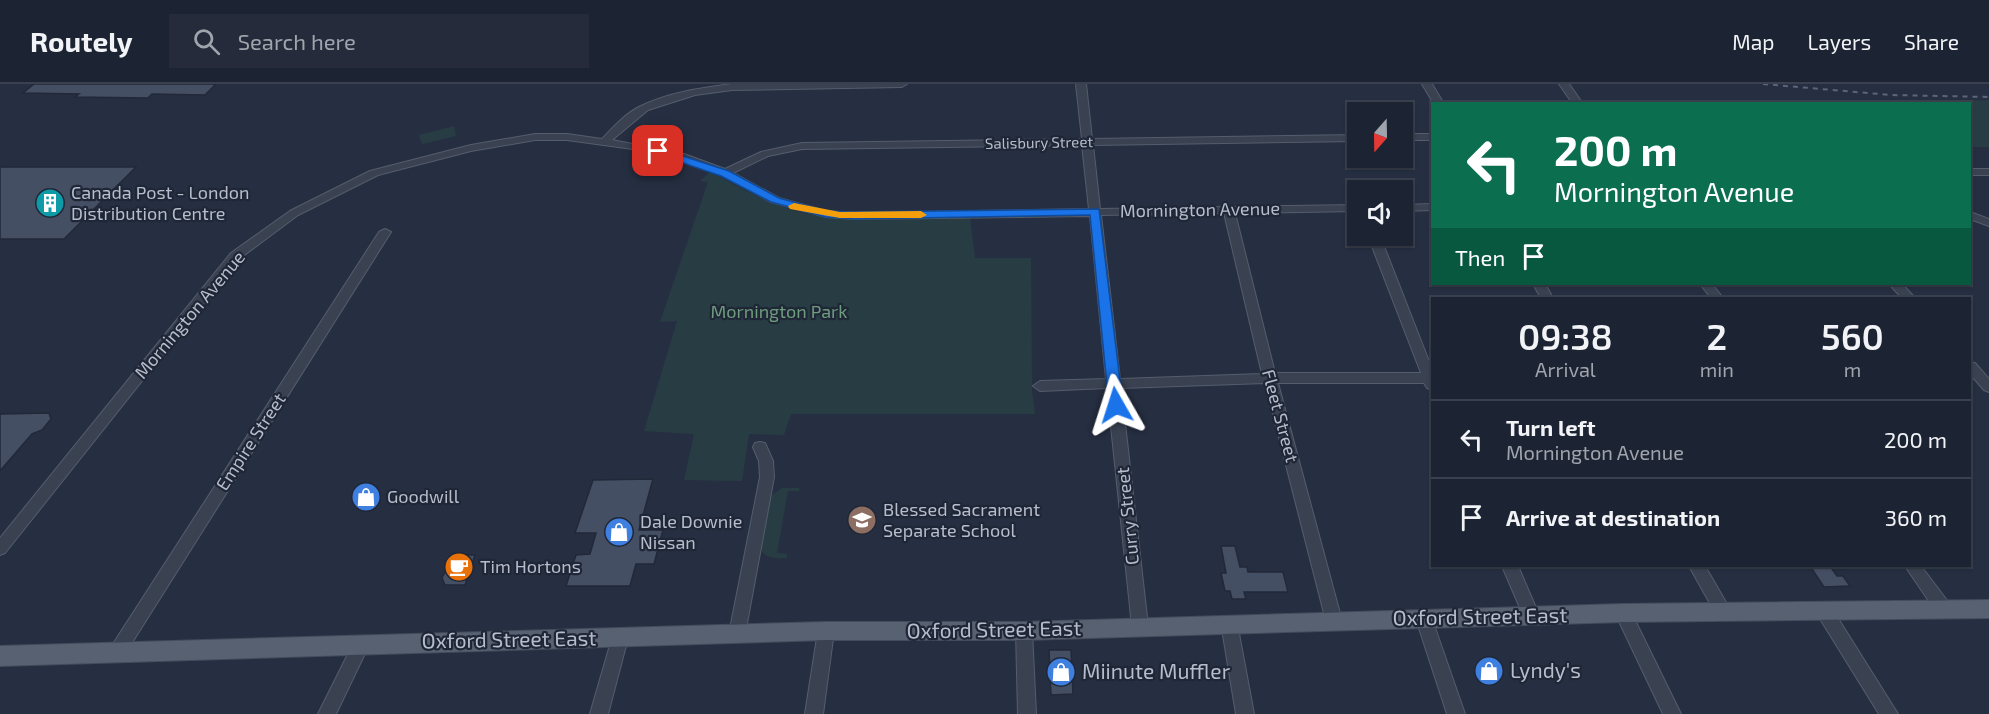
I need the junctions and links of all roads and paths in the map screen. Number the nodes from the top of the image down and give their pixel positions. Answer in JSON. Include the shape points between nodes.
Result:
{"nodes":[{"id":1,"x":902,"y":84,"type":"edge"},
{"id":2,"x":1081,"y":84,"type":"edge"},
{"id":3,"x":1427,"y":84,"type":"edge"},
{"id":4,"x":1564,"y":84,"type":"edge"},
{"id":5,"x":1438,"y":102,"type":"edge"},
{"id":6,"x":1577,"y":102,"type":"edge"},
{"id":7,"x":1413,"y":137,"type":"edge"},
{"id":8,"x":1431,"y":137,"type":"edge"},
{"id":9,"x":1347,"y":138,"type":"edge"},
{"id":10,"x":604,"y":142,"type":"junction"},
{"id":11,"x":1088,"y":142,"type":"junction"},
{"id":12,"x":1971,"y":172,"type":"edge"},
{"id":13,"x":1989,"y":172,"type":"edge"},
{"id":14,"x":725,"y":173,"type":"junction"},
{"id":15,"x":1431,"y":207,"type":"edge"},
{"id":16,"x":1347,"y":208,"type":"edge"},
{"id":17,"x":1413,"y":208,"type":"edge"},
{"id":18,"x":1229,"y":210,"type":"junction"},
{"id":19,"x":1095,"y":212,"type":"junction"},
{"id":20,"x":1971,"y":215,"type":"edge"},
{"id":21,"x":1989,"y":223,"type":"edge"},
{"id":22,"x":385,"y":232,"type":"dead end"},
{"id":23,"x":1378,"y":246,"type":"edge"},
{"id":24,"x":1707,"y":285,"type":"edge"},
{"id":25,"x":1896,"y":285,"type":"edge"},
{"id":26,"x":1716,"y":297,"type":"edge"},
{"id":27,"x":1908,"y":297,"type":"edge"},
{"id":28,"x":1971,"y":367,"type":"edge"},
{"id":29,"x":1270,"y":378,"type":"junction"},
{"id":30,"x":1431,"y":378,"type":"edge"},
{"id":31,"x":1431,"y":380,"type":"edge"},
{"id":32,"x":1113,"y":383,"type":"junction"},
{"id":33,"x":1040,"y":386,"type":"dead end"},
{"id":34,"x":1989,"y":387,"type":"edge"},
{"id":35,"x":760,"y":447,"type":"dead end"},
{"id":36,"x":0,"y":549,"type":"edge"},
{"id":37,"x":1510,"y":567,"type":"edge"},
{"id":38,"x":1698,"y":567,"type":"edge"},
{"id":39,"x":1914,"y":567,"type":"edge"},
{"id":40,"x":1943,"y":608,"type":"junction"},
{"id":41,"x":1823,"y":609,"type":"junction"},
{"id":42,"x":1989,"y":609,"type":"edge"},
{"id":43,"x":1723,"y":611,"type":"junction"},
{"id":44,"x":1623,"y":613,"type":"junction"},
{"id":45,"x":1532,"y":617,"type":"junction"},
{"id":46,"x":1424,"y":619,"type":"junction"},
{"id":47,"x":1334,"y":621,"type":"junction"},
{"id":48,"x":1229,"y":623,"type":"junction"},
{"id":49,"x":1140,"y":626,"type":"junction"},
{"id":50,"x":826,"y":631,"type":"junction"},
{"id":51,"x":1024,"y":631,"type":"junction"},
{"id":52,"x":737,"y":634,"type":"junction"},
{"id":53,"x":620,"y":638,"type":"junction"},
{"id":54,"x":362,"y":644,"type":"junction"},
{"id":55,"x":117,"y":651,"type":"junction"},
{"id":56,"x":0,"y":656,"type":"edge"},
{"id":57,"x":327,"y":714,"type":"edge"},
{"id":58,"x":600,"y":714,"type":"edge"},
{"id":59,"x":814,"y":714,"type":"edge"},
{"id":60,"x":1027,"y":714,"type":"edge"},
{"id":61,"x":1245,"y":714,"type":"edge"},
{"id":62,"x":1456,"y":714,"type":"edge"},
{"id":63,"x":1672,"y":714,"type":"edge"},
{"id":64,"x":1889,"y":714,"type":"edge"}],
"edges":[{"from":1,"to":10,"type":"street","via":[[732,87],[694,92],[644,108]]},
{"from":2,"to":11,"type":"street","name":"Curry Street"},
{"from":3,"to":5,"type":"street"},
{"from":4,"to":6,"type":"street"},
{"from":7,"to":8,"type":"street"},
{"from":9,"to":11,"type":"street","name":"Salisbury Street"},
{"from":10,"to":14,"type":"street","name":"Mornington Avenue","via":[[680,156]]},
{"from":10,"to":36,"type":"street","name":"Mornington Avenue","via":[[535,137],[437,156],[374,173],[272,227],[235,256]]},
{"from":11,"to":14,"type":"street","name":"Salisbury Street","via":[[802,146],[765,154]]},
{"from":11,"to":19,"type":"street","name":"Curry Street"},
{"from":12,"to":13,"type":"street"},
{"from":14,"to":19,"type":"street","name":"Mornington Avenue","via":[[775,200],[826,214]]},
{"from":15,"to":17,"type":"street"},
{"from":16,"to":18,"type":"street","name":"Mornington Avenue"},
{"from":18,"to":19,"type":"street","name":"Mornington Avenue"},
{"from":18,"to":29,"type":"street","name":"Fleet Street"},
{"from":19,"to":32,"type":"street","name":"Curry Street"},
{"from":20,"to":21,"type":"street"},
{"from":22,"to":55,"type":"street","name":"Empire Street"},
{"from":23,"to":30,"type":"street"},
{"from":24,"to":26,"type":"street"},
{"from":25,"to":27,"type":"street"},
{"from":28,"to":34,"type":"street"},
{"from":29,"to":31,"type":"street"},
{"from":29,"to":32,"type":"street"},
{"from":29,"to":47,"type":"street","name":"Fleet Street"},
{"from":32,"to":33,"type":"street"},
{"from":32,"to":49,"type":"street","name":"Curry Street"},
{"from":35,"to":52,"type":"street","via":[[767,477]]},
{"from":37,"to":45,"type":"street"},
{"from":38,"to":43,"type":"street"},
{"from":39,"to":40,"type":"street"},
{"from":40,"to":41,"type":"main road","name":"Oxford Street East"},
{"from":40,"to":42,"type":"main road","name":"Oxford Street East"},
{"from":41,"to":43,"type":"main road","name":"Oxford Street East"},
{"from":41,"to":64,"type":"street"},
{"from":43,"to":44,"type":"main road","name":"Oxford Street East"},
{"from":44,"to":45,"type":"main road","name":"Oxford Street East"},
{"from":44,"to":63,"type":"street"},
{"from":45,"to":46,"type":"main road","name":"Oxford Street East"},
{"from":46,"to":47,"type":"main road","name":"Oxford Street East"},
{"from":46,"to":62,"type":"street"},
{"from":47,"to":48,"type":"main road","name":"Oxford Street East"},
{"from":48,"to":49,"type":"main road","name":"Oxford Street East"},
{"from":48,"to":61,"type":"street"},
{"from":49,"to":51,"type":"main road","name":"Oxford Street East"},
{"from":50,"to":51,"type":"main road","name":"Oxford Street East"},
{"from":50,"to":52,"type":"main road","name":"Oxford Street East"},
{"from":50,"to":59,"type":"street"},
{"from":51,"to":60,"type":"street"},
{"from":52,"to":53,"type":"main road","name":"Oxford Street East"},
{"from":53,"to":54,"type":"main road","name":"Oxford Street East"},
{"from":53,"to":58,"type":"street"},
{"from":54,"to":55,"type":"main road","name":"Oxford Street East"},
{"from":54,"to":57,"type":"street"},
{"from":55,"to":56,"type":"main road","name":"Oxford Street East"}]}
